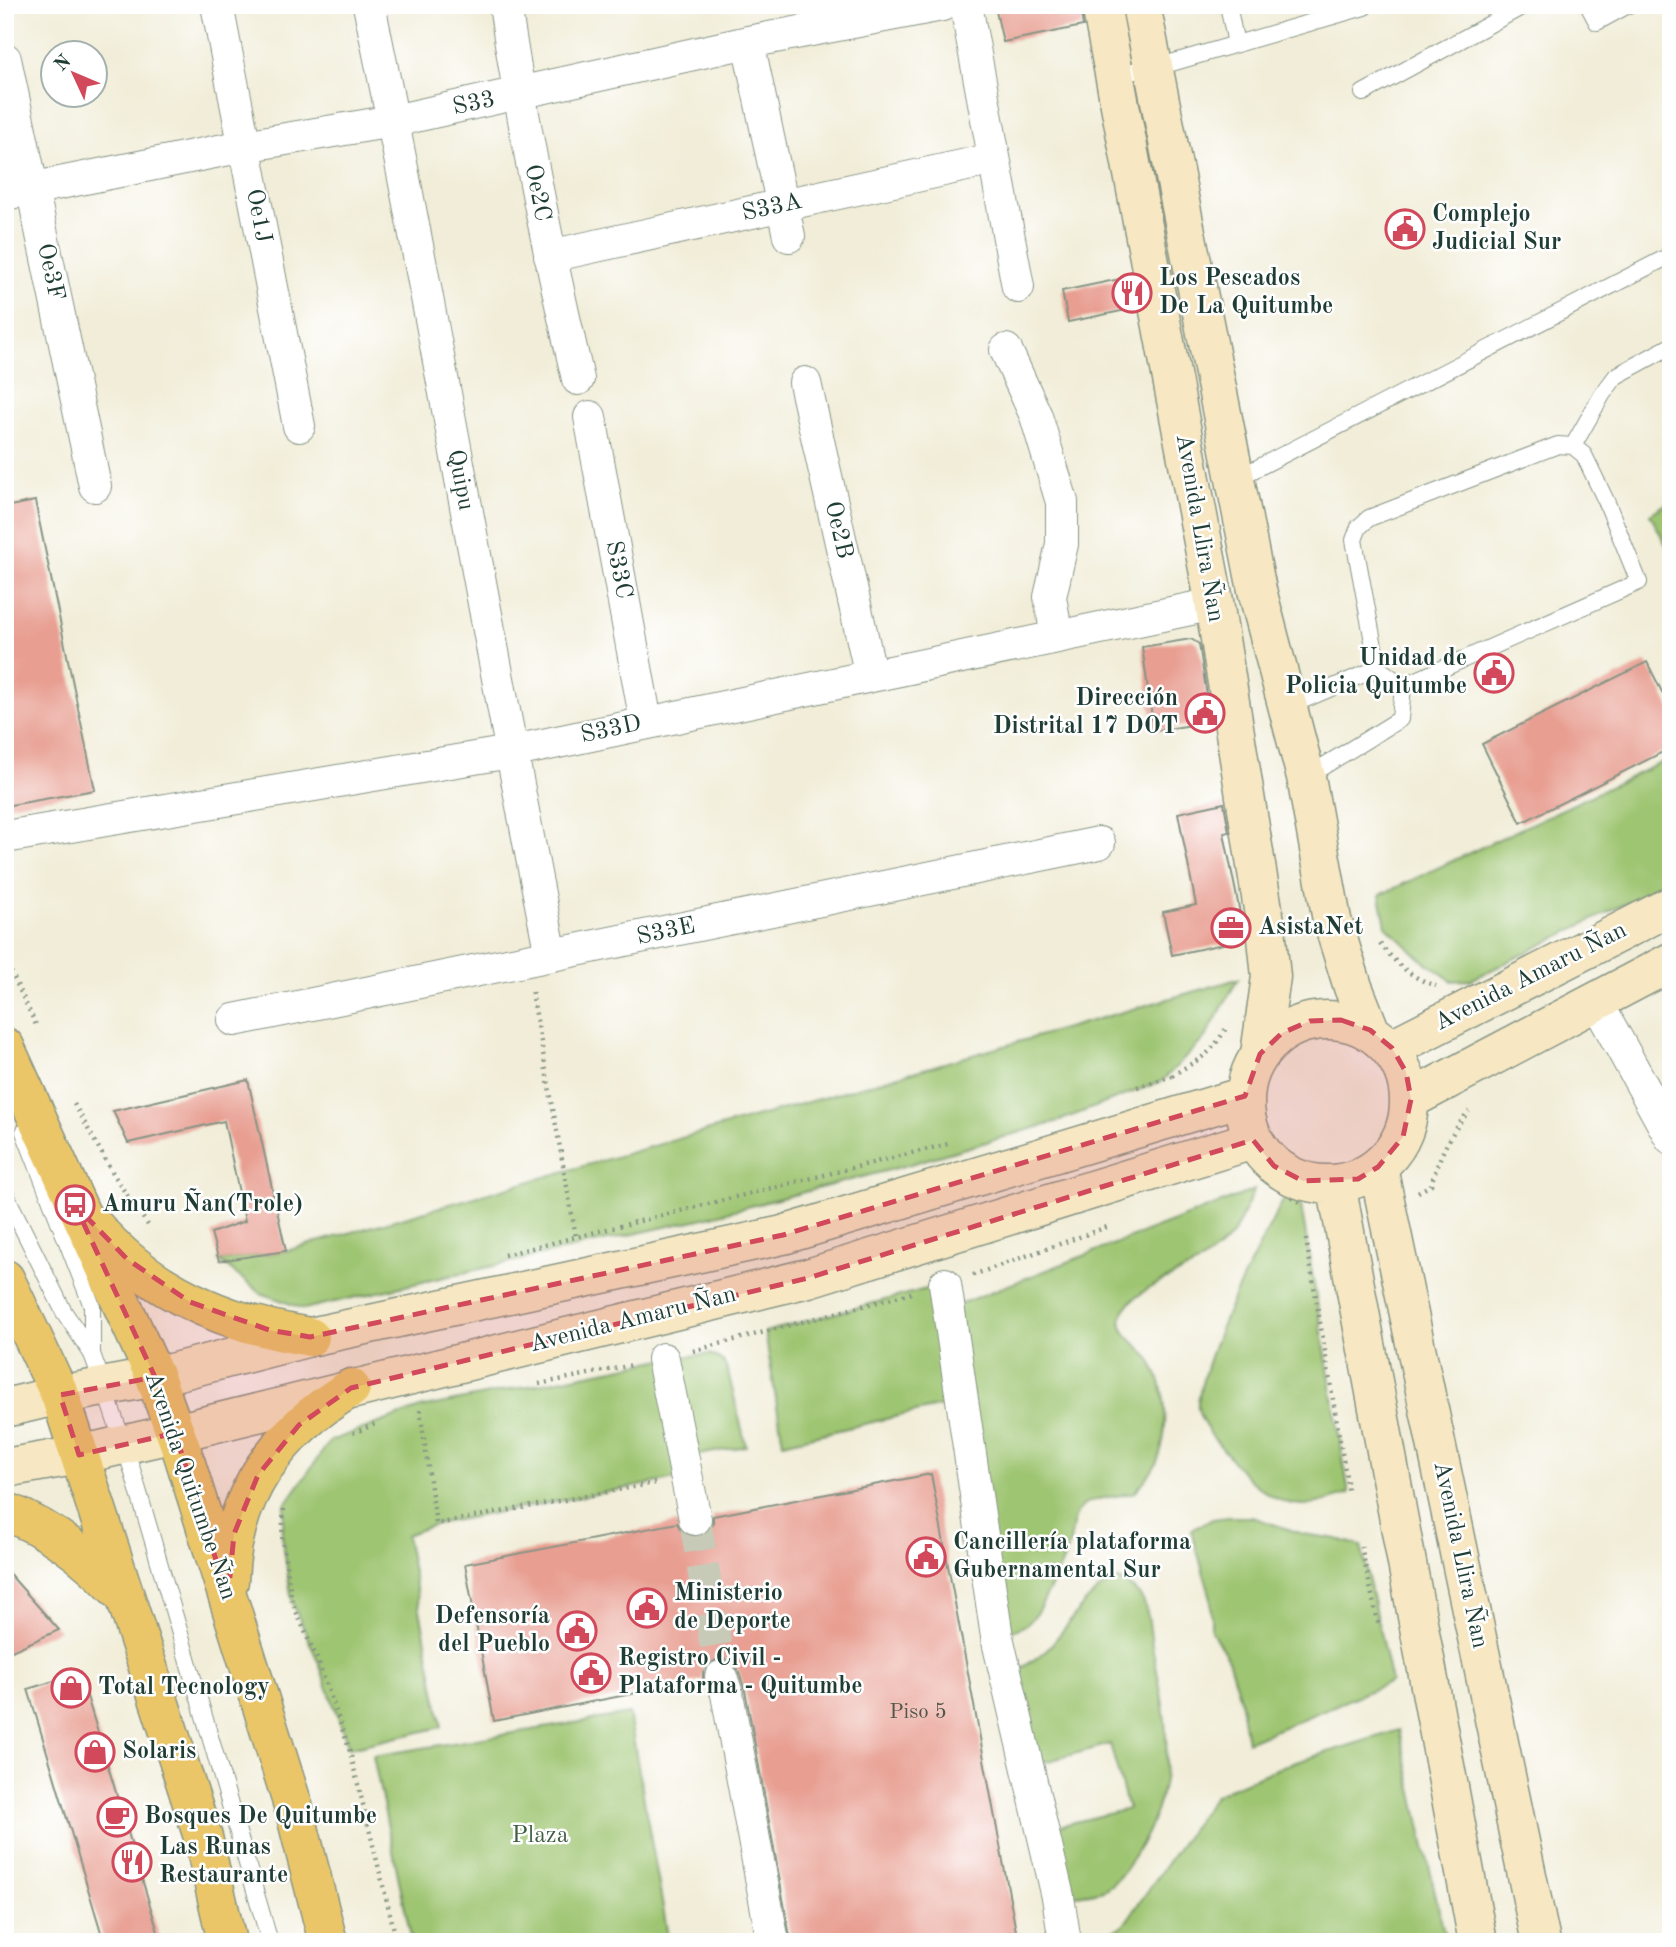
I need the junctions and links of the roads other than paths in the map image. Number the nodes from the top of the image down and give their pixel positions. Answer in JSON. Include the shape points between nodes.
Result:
{"nodes":[{"id":1,"x":217,"y":5,"type":"edge"},
{"id":2,"x":369,"y":5,"type":"edge"},
{"id":3,"x":505,"y":5,"type":"edge"},
{"id":4,"x":942,"y":5,"type":"edge"},
{"id":5,"x":966,"y":5,"type":"edge"},
{"id":6,"x":1101,"y":5,"type":"edge"},
{"id":7,"x":1141,"y":5,"type":"edge"},
{"id":8,"x":1228,"y":5,"type":"edge"},
{"id":9,"x":1364,"y":5,"type":"edge"},
{"id":10,"x":1525,"y":5,"type":"edge"},
{"id":11,"x":1588,"y":5,"type":"edge"},
{"id":12,"x":1628,"y":5,"type":"edge"},
{"id":13,"x":748,"y":42,"type":"junction"},
{"id":14,"x":1237,"y":44,"type":"junction"},
{"id":15,"x":5,"y":59,"type":"edge"},
{"id":16,"x":1154,"y":68,"type":"junction"},
{"id":17,"x":1114,"y":74,"type":"junction"},
{"id":18,"x":1363,"y":93,"type":"dead end"},
{"id":19,"x":519,"y":94,"type":"junction"},
{"id":20,"x":393,"y":121,"type":"junction"},
{"id":21,"x":244,"y":146,"type":"junction"},
{"id":22,"x":994,"y":159,"type":"junction"},
{"id":23,"x":19,"y":191,"type":"edge"},
{"id":24,"x":782,"y":206,"type":"junction"},
{"id":25,"x":789,"y":236,"type":"dead end"},
{"id":26,"x":1671,"y":255,"type":"edge"},
{"id":27,"x":550,"y":256,"type":"junction"},
{"id":28,"x":1018,"y":287,"type":"dead end"},
{"id":29,"x":1671,"y":346,"type":"edge"},
{"id":30,"x":1006,"y":350,"type":"dead end"},
{"id":31,"x":578,"y":379,"type":"dead end"},
{"id":32,"x":805,"y":383,"type":"dead end"},
{"id":33,"x":590,"y":417,"type":"dead end"},
{"id":34,"x":299,"y":426,"type":"dead end"},
{"id":35,"x":1573,"y":446,"type":"junction"},
{"id":36,"x":1236,"y":478,"type":"junction"},
{"id":37,"x":95,"y":486,"type":"dead end"},
{"id":38,"x":1214,"y":604,"type":"junction"},
{"id":39,"x":1057,"y":637,"type":"junction"},
{"id":40,"x":1378,"y":668,"type":"junction"},
{"id":41,"x":871,"y":676,"type":"junction"},
{"id":42,"x":1404,"y":686,"type":"junction"},
{"id":43,"x":1287,"y":707,"type":"junction"},
{"id":44,"x":646,"y":722,"type":"junction"},
{"id":45,"x":510,"y":752,"type":"junction"},
{"id":46,"x":1306,"y":776,"type":"junction"},
{"id":47,"x":5,"y":837,"type":"edge"},
{"id":48,"x":1099,"y":844,"type":"dead end"},
{"id":49,"x":1671,"y":906,"type":"edge"},
{"id":50,"x":539,"y":958,"type":"junction"},
{"id":51,"x":1671,"y":962,"type":"edge"},
{"id":52,"x":1597,"y":1001,"type":"junction"},
{"id":53,"x":234,"y":1020,"type":"dead end"},
{"id":54,"x":1381,"y":1039,"type":"junction"},
{"id":55,"x":23,"y":1040,"type":"edge"},
{"id":56,"x":1260,"y":1054,"type":"junction"},
{"id":57,"x":1245,"y":1096,"type":"junction"},
{"id":58,"x":1411,"y":1099,"type":"junction"},
{"id":59,"x":18,"y":1116,"type":"dead end"},
{"id":60,"x":1671,"y":1138,"type":"edge"},
{"id":61,"x":1253,"y":1140,"type":"junction"},
{"id":62,"x":1378,"y":1167,"type":"junction"},
{"id":63,"x":1336,"y":1184,"type":"junction"},
{"id":64,"x":5,"y":1193,"type":"edge"},
{"id":65,"x":75,"y":1205,"type":"junction"},
{"id":66,"x":5,"y":1279,"type":"edge"},
{"id":67,"x":945,"y":1284,"type":"dead end"},
{"id":68,"x":310,"y":1337,"type":"junction"},
{"id":69,"x":663,"y":1359,"type":"dead end"},
{"id":70,"x":98,"y":1371,"type":"junction"},
{"id":71,"x":155,"y":1377,"type":"junction"},
{"id":72,"x":351,"y":1388,"type":"junction"},
{"id":73,"x":60,"y":1395,"type":"junction"},
{"id":74,"x":5,"y":1408,"type":"edge"},
{"id":75,"x":175,"y":1433,"type":"junction"},
{"id":76,"x":125,"y":1445,"type":"junction"},
{"id":77,"x":79,"y":1455,"type":"junction"},
{"id":78,"x":5,"y":1468,"type":"edge"},
{"id":79,"x":5,"y":1511,"type":"edge"},
{"id":80,"x":695,"y":1519,"type":"tunnel mouth"},
{"id":81,"x":228,"y":1597,"type":"junction"},
{"id":82,"x":128,"y":1599,"type":"junction"},
{"id":83,"x":721,"y":1677,"type":"tunnel mouth"},
{"id":84,"x":227,"y":1942,"type":"edge"},
{"id":85,"x":270,"y":1942,"type":"edge"},
{"id":86,"x":328,"y":1942,"type":"edge"},
{"id":87,"x":773,"y":1942,"type":"edge"},
{"id":88,"x":1065,"y":1942,"type":"edge"},
{"id":89,"x":1478,"y":1942,"type":"edge"},
{"id":90,"x":1541,"y":1942,"type":"edge"}],
"edges":[{"from":1,"to":21,"type":"street","name":"Oe1J"},
{"from":2,"to":20,"type":"street","name":"Quipu"},
{"from":3,"to":19,"type":"street","name":"Oe2C"},
{"from":4,"to":13,"type":"street","name":"S33"},
{"from":5,"to":22,"type":"street"},
{"from":6,"to":17,"type":"main road","name":"Avenida Llira Ñan"},
{"from":7,"to":16,"type":"main road","name":"Avenida Llira Ñan"},
{"from":8,"to":14,"type":"lane"},
{"from":9,"to":14,"type":"lane"},
{"from":10,"to":18,"type":"lane"},
{"from":11,"to":12,"type":"lane","via":[[1597,22]]},
{"from":13,"to":19,"type":"street","name":"S33"},
{"from":13,"to":24,"type":"street"},
{"from":14,"to":16,"type":"lane"},
{"from":15,"to":23,"type":"street","name":"Oe3F"},
{"from":16,"to":17,"type":"lane"},
{"from":16,"to":36,"type":"main road","name":"Avenida Llira Ñan"},
{"from":17,"to":38,"type":"main road","name":"Avenida Llira Ñan"},
{"from":19,"to":20,"type":"street","name":"S33"},
{"from":19,"to":27,"type":"street","name":"Oe2C"},
{"from":20,"to":21,"type":"street","name":"S33"},
{"from":20,"to":45,"type":"street","name":"Quipu"},
{"from":21,"to":23,"type":"street","name":"S33"},
{"from":21,"to":34,"type":"street","name":"Oe1J"},
{"from":22,"to":24,"type":"street","name":"S33A"},
{"from":22,"to":28,"type":"street"},
{"from":23,"to":37,"type":"street","name":"Oe3F"},
{"from":24,"to":25,"type":"street"},
{"from":24,"to":27,"type":"street","name":"S33A"},
{"from":26,"to":36,"type":"lane"},
{"from":27,"to":31,"type":"street","name":"Oe2C"},
{"from":29,"to":35,"type":"lane","via":[[1616,376]]},
{"from":30,"to":39,"type":"street","via":[[1036,416],[1062,502],[1062,544],[1051,597]]},
{"from":32,"to":41,"type":"street","name":"Oe2B"},
{"from":33,"to":44,"type":"street","name":"S33C"},
{"from":35,"to":40,"type":"lane","via":[[1546,450],[1369,518],[1359,527],[1354,540]]},
{"from":35,"to":42,"type":"lane","via":[[1584,455],[1639,582]]},
{"from":36,"to":43,"type":"main road","name":"Avenida Llira Ñan","via":[[1257,590]]},
{"from":38,"to":39,"type":"street","name":"S33D"},
{"from":38,"to":56,"type":"main road","name":"Avenida Llira Ñan","via":[[1266,928],[1271,977]]},
{"from":39,"to":41,"type":"street","name":"S33D"},
{"from":40,"to":42,"type":"lane"},
{"from":40,"to":43,"type":"lane"},
{"from":41,"to":44,"type":"street","name":"S33D"},
{"from":42,"to":46,"type":"lane","via":[[1400,719]]},
{"from":43,"to":46,"type":"main road","name":"Avenida Llira Ñan"},
{"from":44,"to":45,"type":"street","name":"S33D"},
{"from":45,"to":47,"type":"street","name":"S33D"},
{"from":45,"to":50,"type":"street","name":"Quipu"},
{"from":46,"to":54,"type":"main road","name":"Avenida Llira Ñan","via":[[1332,920],[1353,987]]},
{"from":48,"to":50,"type":"street","name":"S33E"},
{"from":49,"to":54,"type":"main road","name":"Avenida Amaru Ñan"},
{"from":50,"to":53,"type":"street","name":"S33E"},
{"from":51,"to":52,"type":"main road","name":"Avenida Amaru Ñan"},
{"from":52,"to":58,"type":"main road","name":"Avenida Amaru Ñan"},
{"from":52,"to":60,"type":"street"},
{"from":54,"to":56,"type":"main road","via":[[1341,1020],[1310,1021],[1282,1033]]},
{"from":54,"to":58,"type":"main road","via":[[1406,1072]]},
{"from":55,"to":65,"type":"main road","name":"Avenida Quitumbe Ñan"},
{"from":56,"to":57,"type":"main road"},
{"from":57,"to":61,"type":"main road"},
{"from":57,"to":68,"type":"main road","name":"Avenida Amaru Ñan","via":[[783,1235]]},
{"from":58,"to":62,"type":"main road","via":[[1403,1137]]},
{"from":59,"to":70,"type":"lane","via":[[92,1306]]},
{"from":61,"to":63,"type":"main road","via":[[1274,1166],[1303,1181]]},
{"from":61,"to":72,"type":"main road","name":"Avenida Amaru Ñan","via":[[808,1278]]},
{"from":62,"to":63,"type":"main road","via":[[1358,1179]]},
{"from":62,"to":90,"type":"main road","name":"Avenida Llira Ñan"},
{"from":63,"to":89,"type":"main road"},
{"from":64,"to":70,"type":"lane"},
{"from":65,"to":68,"type":"main road","via":[[127,1259],[190,1302],[269,1331]]},
{"from":65,"to":71,"type":"main road","name":"Avenida Quitumbe Ñan"},
{"from":66,"to":73,"type":"main road"},
{"from":67,"to":88,"type":"street","via":[[997,1637]]},
{"from":68,"to":71,"type":"main road","name":"Avenida Amaru Ñan"},
{"from":69,"to":80,"type":"street"},
{"from":70,"to":71,"type":"main road","name":"Avenida Amaru Ñan"},
{"from":70,"to":73,"type":"main road","name":"Avenida Amaru Ñan"},
{"from":70,"to":76,"type":"lane"},
{"from":71,"to":75,"type":"main road","name":"Avenida Quitumbe Ñan"},
{"from":72,"to":75,"type":"main road","name":"Avenida Amaru Ñan"},
{"from":72,"to":81,"type":"main road","via":[[299,1425],[258,1475],[234,1534]]},
{"from":73,"to":74,"type":"main road","name":"Avenida Amaru Ñan"},
{"from":73,"to":77,"type":"main road"},
{"from":75,"to":76,"type":"main road","name":"Avenida Amaru Ñan"},
{"from":75,"to":81,"type":"main road","name":"Avenida Quitumbe Ñan"},
{"from":76,"to":77,"type":"main road","name":"Avenida Amaru Ñan"},
{"from":76,"to":85,"type":"lane"},
{"from":77,"to":78,"type":"main road","name":"Avenida Amaru Ñan"},
{"from":77,"to":82,"type":"main road"},
{"from":79,"to":82,"type":"main road","via":[[64,1541]]},
{"from":81,"to":86,"type":"main road","name":"Avenida Quitumbe Ñan","via":[[295,1812]]},
{"from":82,"to":84,"type":"main road","via":[[203,1837]]},
{"from":83,"to":87,"type":"street"}]}
